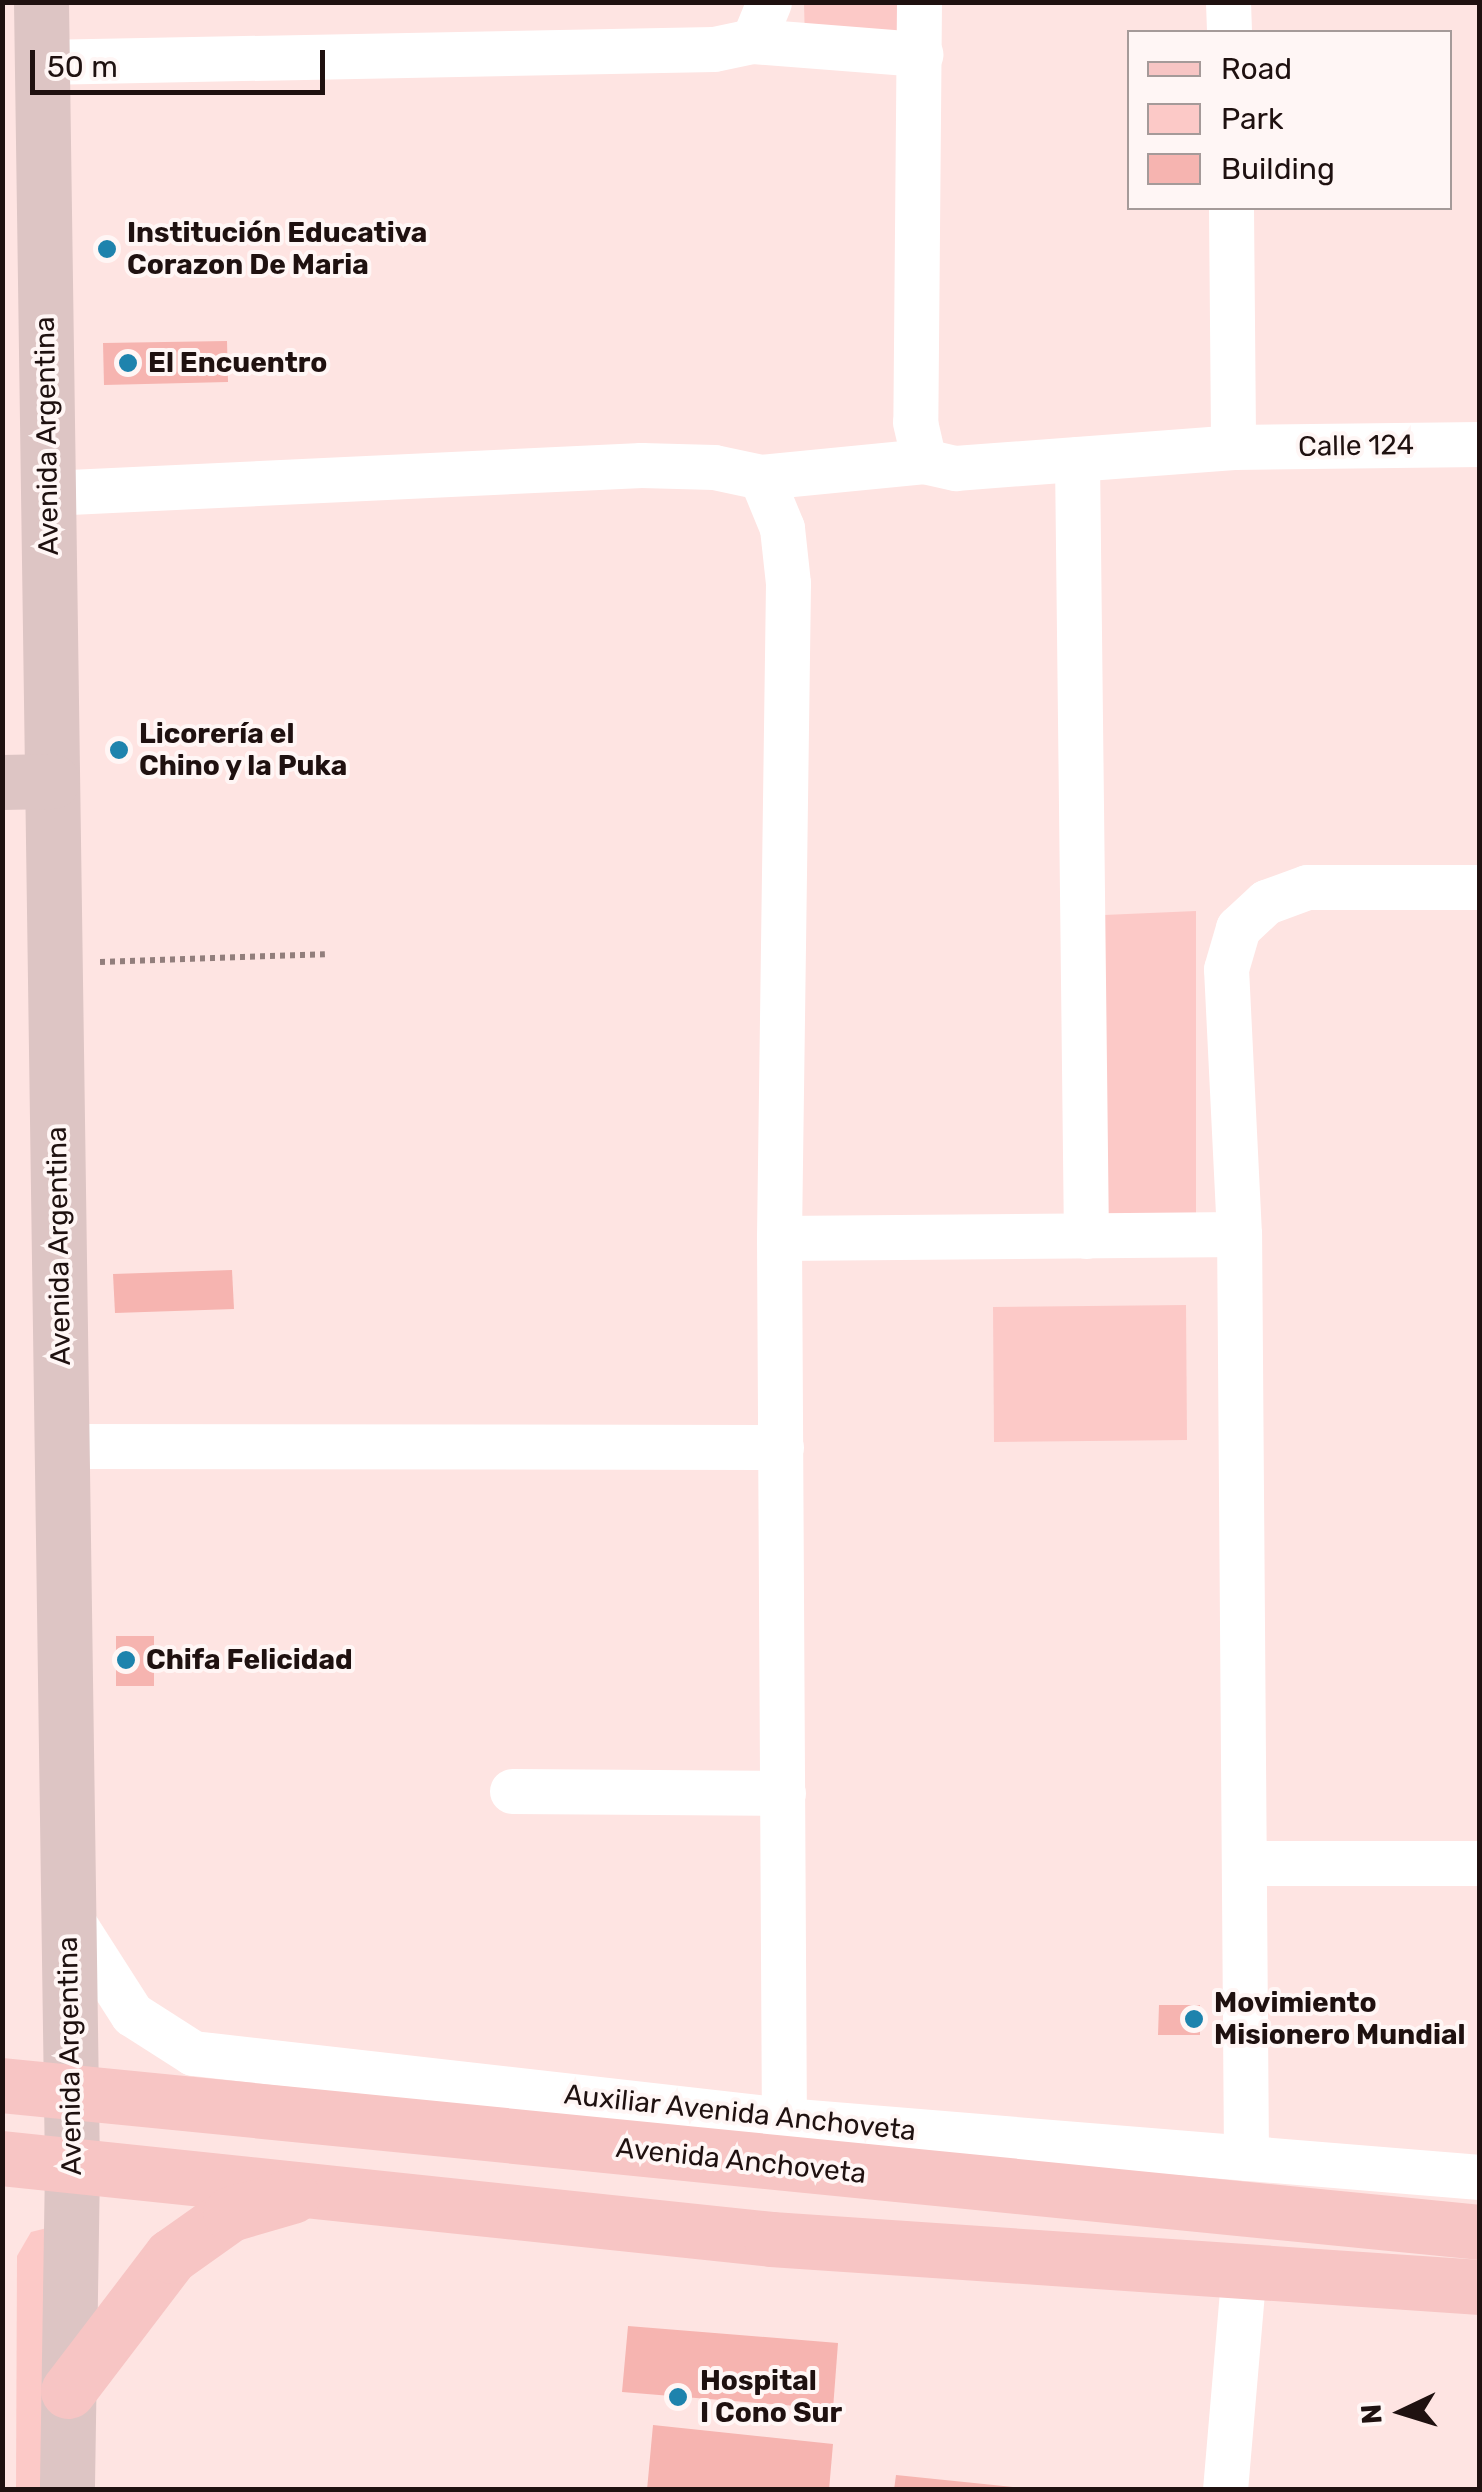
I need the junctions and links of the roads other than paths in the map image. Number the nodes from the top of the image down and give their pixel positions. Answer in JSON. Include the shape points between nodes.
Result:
{"nodes":[{"id":1,"x":41,"y":2,"type":"edge"},
{"id":2,"x":919,"y":2,"type":"edge"},
{"id":3,"x":1228,"y":2,"type":"edge"},
{"id":4,"x":761,"y":22,"type":"edge"},
{"id":5,"x":1229,"y":30,"type":"edge"},
{"id":6,"x":920,"y":54,"type":"junction"},
{"id":7,"x":41,"y":62,"type":"junction"},
{"id":8,"x":1230,"y":210,"type":"edge"},
{"id":9,"x":1480,"y":444,"type":"edge"},
{"id":10,"x":1233,"y":447,"type":"junction"},
{"id":11,"x":1076,"y":460,"type":"junction"},
{"id":12,"x":924,"y":461,"type":"junction"},
{"id":13,"x":761,"y":477,"type":"junction"},
{"id":14,"x":48,"y":493,"type":"junction"},
{"id":15,"x":27,"y":781,"type":"edge"},
{"id":16,"x":1480,"y":887,"type":"edge"},
{"id":17,"x":1239,"y":1234,"type":"junction"},
{"id":18,"x":1086,"y":1236,"type":"junction"},
{"id":19,"x":779,"y":1238,"type":"junction"},
{"id":20,"x":62,"y":1446,"type":"junction"},
{"id":21,"x":782,"y":1447,"type":"junction"},
{"id":22,"x":512,"y":1791,"type":"dead end"},
{"id":23,"x":783,"y":1793,"type":"junction"},
{"id":24,"x":1244,"y":1863,"type":"junction"},
{"id":25,"x":1480,"y":1863,"type":"edge"},
{"id":26,"x":68,"y":1914,"type":"junction"},
{"id":27,"x":2,"y":2085,"type":"edge"},
{"id":28,"x":71,"y":2092,"type":"junction"},
{"id":29,"x":784,"y":2120,"type":"junction"},
{"id":30,"x":2,"y":2158,"type":"edge"},
{"id":31,"x":1246,"y":2158,"type":"junction"},
{"id":32,"x":72,"y":2166,"type":"junction"},
{"id":33,"x":1480,"y":2177,"type":"edge"},
{"id":34,"x":309,"y":2191,"type":"junction"},
{"id":35,"x":1480,"y":2232,"type":"edge"},
{"id":36,"x":1244,"y":2268,"type":"junction"},
{"id":37,"x":1480,"y":2286,"type":"edge"},
{"id":38,"x":68,"y":2392,"type":"junction"},
{"id":39,"x":66,"y":2490,"type":"edge"},
{"id":40,"x":1225,"y":2490,"type":"edge"}],
"edges":[{"from":1,"to":7,"type":"main road","name":"Avenida Argentina"},
{"from":2,"to":6,"type":"street"},
{"from":3,"to":5,"type":"street"},
{"from":4,"to":6,"type":"street"},
{"from":4,"to":7,"type":"street","via":[[714,48]]},
{"from":6,"to":12,"type":"street","via":[[915,422]]},
{"from":7,"to":14,"type":"main road","name":"Avenida Argentina"},
{"from":8,"to":10,"type":"street"},
{"from":9,"to":10,"type":"street","name":"Calle 124"},
{"from":10,"to":11,"type":"street","name":"Calle 124"},
{"from":11,"to":12,"type":"street","name":"Calle 124","via":[[955,468]]},
{"from":11,"to":18,"type":"street"},
{"from":12,"to":13,"type":"street","name":"Calle 124"},
{"from":13,"to":14,"type":"street","name":"Calle 124","via":[[714,467],[641,465]]},
{"from":13,"to":19,"type":"street","via":[[782,528],[788,583]]},
{"from":14,"to":15,"type":"main road","name":"Avenida Argentina"},
{"from":15,"to":20,"type":"main road","name":"Avenida Argentina","via":[[54,964]]},
{"from":16,"to":17,"type":"street","via":[[1307,887],[1266,902],[1238,928],[1226,969]]},
{"from":17,"to":18,"type":"street"},
{"from":17,"to":24,"type":"street"},
{"from":18,"to":19,"type":"street"},
{"from":19,"to":21,"type":"street"},
{"from":20,"to":21,"type":"street"},
{"from":20,"to":26,"type":"main road","name":"Avenida Argentina"},
{"from":21,"to":23,"type":"street"},
{"from":22,"to":23,"type":"street"},
{"from":23,"to":29,"type":"street"},
{"from":24,"to":25,"type":"street"},
{"from":24,"to":31,"type":"street"},
{"from":26,"to":28,"type":"main road","name":"Avenida Argentina"},
{"from":26,"to":29,"type":"street","name":"Auxiliar Avenida Anchoveta","via":[[132,2014],[193,2053]]},
{"from":27,"to":28,"type":"main road","name":"Avenida Anchoveta"},
{"from":28,"to":32,"type":"main road","name":"Avenida Argentina"},
{"from":28,"to":35,"type":"main road","name":"Avenida Anchoveta"},
{"from":29,"to":31,"type":"street","name":"Auxiliar Avenida Anchoveta"},
{"from":30,"to":32,"type":"main road"},
{"from":31,"to":33,"type":"street","name":"Auxiliar Avenida Anchoveta"},
{"from":32,"to":34,"type":"main road"},
{"from":32,"to":38,"type":"main road","name":"Avenida Argentina"},
{"from":34,"to":36,"type":"main road","via":[[771,2238]]},
{"from":34,"to":38,"type":"main road","via":[[230,2214],[172,2256]]},
{"from":36,"to":37,"type":"main road"},
{"from":36,"to":40,"type":"street"},
{"from":38,"to":39,"type":"main road","name":"Avenida Argentina"}]}
